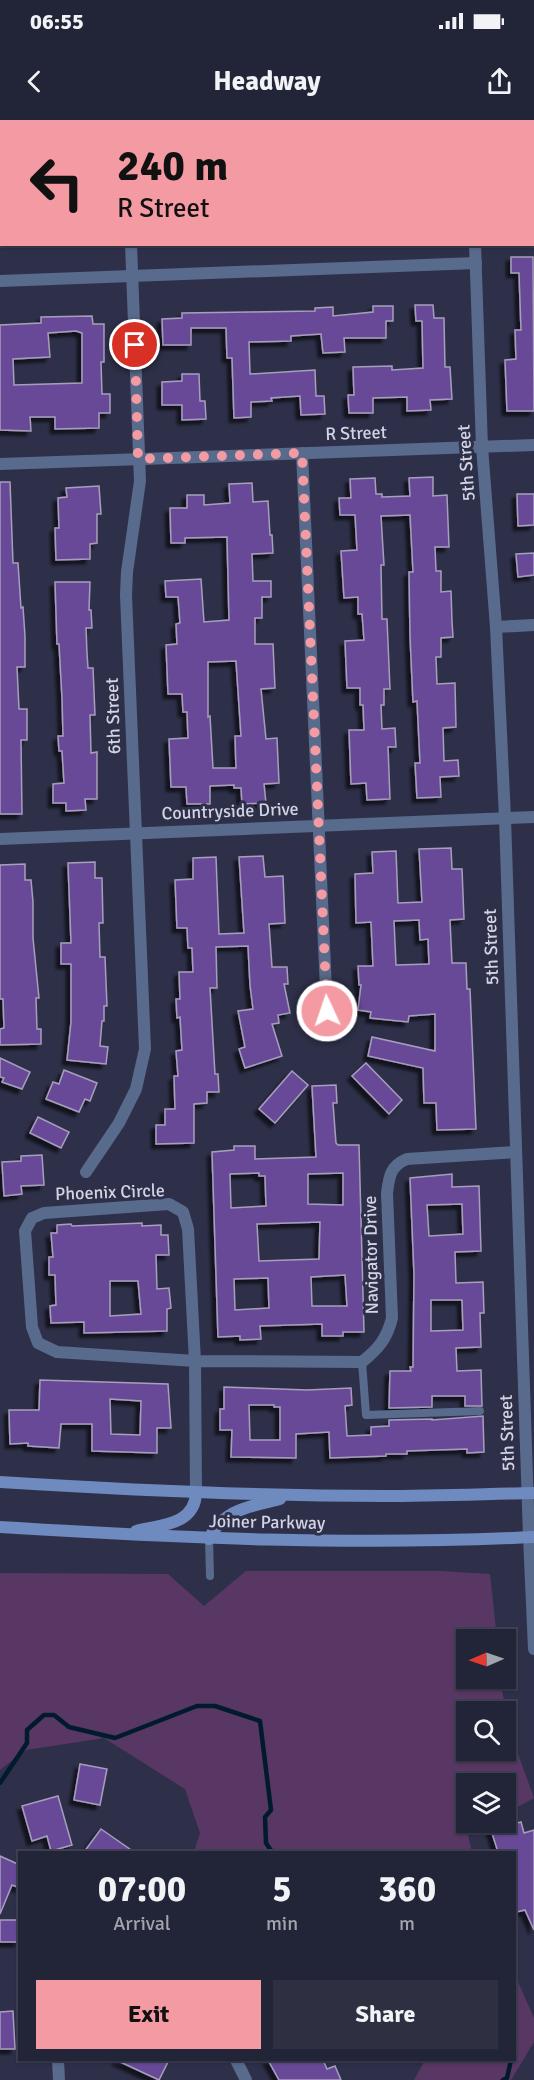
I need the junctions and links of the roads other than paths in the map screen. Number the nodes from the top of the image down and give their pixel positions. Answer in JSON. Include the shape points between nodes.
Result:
{"nodes":[{"id":1,"x":131,"y":246,"type":"edge"},
{"id":2,"x":475,"y":246,"type":"edge"},
{"id":3,"x":476,"y":263,"type":"junction"},
{"id":4,"x":132,"y":276,"type":"junction"},
{"id":5,"x":0,"y":281,"type":"edge"},
{"id":6,"x":534,"y":445,"type":"edge"},
{"id":7,"x":482,"y":447,"type":"junction"},
{"id":8,"x":302,"y":453,"type":"junction"},
{"id":9,"x":138,"y":459,"type":"junction"},
{"id":10,"x":0,"y":464,"type":"edge"},
{"id":11,"x":534,"y":625,"type":"edge"},
{"id":12,"x":496,"y":627,"type":"junction"},
{"id":13,"x":534,"y":817,"type":"edge"},
{"id":14,"x":505,"y":818,"type":"junction"},
{"id":15,"x":319,"y":826,"type":"junction"},
{"id":16,"x":136,"y":833,"type":"junction"},
{"id":17,"x":0,"y":839,"type":"edge"},
{"id":18,"x":328,"y":1034,"type":"dead end"},
{"id":19,"x":516,"y":1152,"type":"junction"},
{"id":20,"x":86,"y":1172,"type":"dead end"},
{"id":21,"x":195,"y":1360,"type":"junction"},
{"id":22,"x":362,"y":1362,"type":"junction"},
{"id":23,"x":480,"y":1411,"type":"dead end"},
{"id":24,"x":0,"y":1482,"type":"edge"},
{"id":25,"x":195,"y":1493,"type":"junction"},
{"id":26,"x":531,"y":1493,"type":"edge"},
{"id":27,"x":296,"y":1495,"type":"junction"},
{"id":28,"x":0,"y":1527,"type":"edge"},
{"id":29,"x":117,"y":1535,"type":"junction"},
{"id":30,"x":532,"y":1537,"type":"edge"},
{"id":31,"x":209,"y":1539,"type":"junction"},
{"id":32,"x":210,"y":1576,"type":"dead end"},
{"id":33,"x":534,"y":1649,"type":"edge"},
{"id":34,"x":58,"y":2061,"type":"edge"},
{"id":35,"x":236,"y":2061,"type":"edge"},
{"id":36,"x":59,"y":2080,"type":"edge"},
{"id":37,"x":246,"y":2080,"type":"edge"}],
"edges":[{"from":1,"to":4,"type":"street","name":"6th Street"},
{"from":2,"to":3,"type":"street","name":"5th Street"},
{"from":3,"to":4,"type":"street"},
{"from":3,"to":7,"type":"street","name":"5th Street"},
{"from":4,"to":5,"type":"street"},
{"from":4,"to":9,"type":"street","name":"6th Street"},
{"from":6,"to":7,"type":"street","name":"R Street"},
{"from":7,"to":8,"type":"street","name":"R Street"},
{"from":7,"to":12,"type":"street","name":"5th Street"},
{"from":8,"to":9,"type":"street","name":"R Street"},
{"from":8,"to":15,"type":"street"},
{"from":9,"to":10,"type":"street","name":"R Street"},
{"from":9,"to":16,"type":"street","name":"6th Street","via":[[140,481],[126,572]]},
{"from":11,"to":12,"type":"street"},
{"from":12,"to":14,"type":"street","name":"5th Street"},
{"from":13,"to":14,"type":"street","name":"Countryside Drive"},
{"from":14,"to":15,"type":"street","name":"Countryside Drive"},
{"from":14,"to":19,"type":"street","name":"5th Street"},
{"from":15,"to":16,"type":"street","name":"Countryside Drive"},
{"from":15,"to":18,"type":"street"},
{"from":16,"to":17,"type":"street","name":"Countryside Drive"},
{"from":16,"to":20,"type":"street","name":"6th Street","via":[[145,1049],[136,1089]]},
{"from":19,"to":22,"type":"street","name":"Navigator Drive","via":[[407,1159],[390,1173],[387,1193],[392,1318],[388,1335]]},
{"from":19,"to":26,"type":"street","name":"5th Street"},
{"from":21,"to":21,"type":"street","name":"Phoenix Circle","via":[[57,1352],[38,1343],[32,1327],[25,1232],[32,1218],[44,1213],[169,1204],[183,1212],[188,1229]]},
{"from":21,"to":22,"type":"street"},
{"from":21,"to":25,"type":"street"},
{"from":22,"to":23,"type":"lane","via":[[366,1415]]},
{"from":24,"to":25,"type":"main road","name":"Joiner Parkway"},
{"from":25,"to":27,"type":"main road","name":"Joiner Parkway"},
{"from":25,"to":29,"type":"main road","via":[[195,1504],[181,1521]]},
{"from":26,"to":27,"type":"main road","name":"Joiner Parkway"},
{"from":26,"to":30,"type":"street","name":"5th Street"},
{"from":27,"to":31,"type":"main road","via":[[232,1512],[215,1527]]},
{"from":28,"to":29,"type":"main road","name":"Joiner Parkway"},
{"from":29,"to":31,"type":"main road","name":"Joiner Parkway"},
{"from":30,"to":31,"type":"main road","name":"Joiner Parkway","via":[[386,1541]]},
{"from":30,"to":33,"type":"street","name":"5th Street"},
{"from":31,"to":32,"type":"lane"},
{"from":34,"to":36,"type":"street"},
{"from":35,"to":37,"type":"street"}]}
